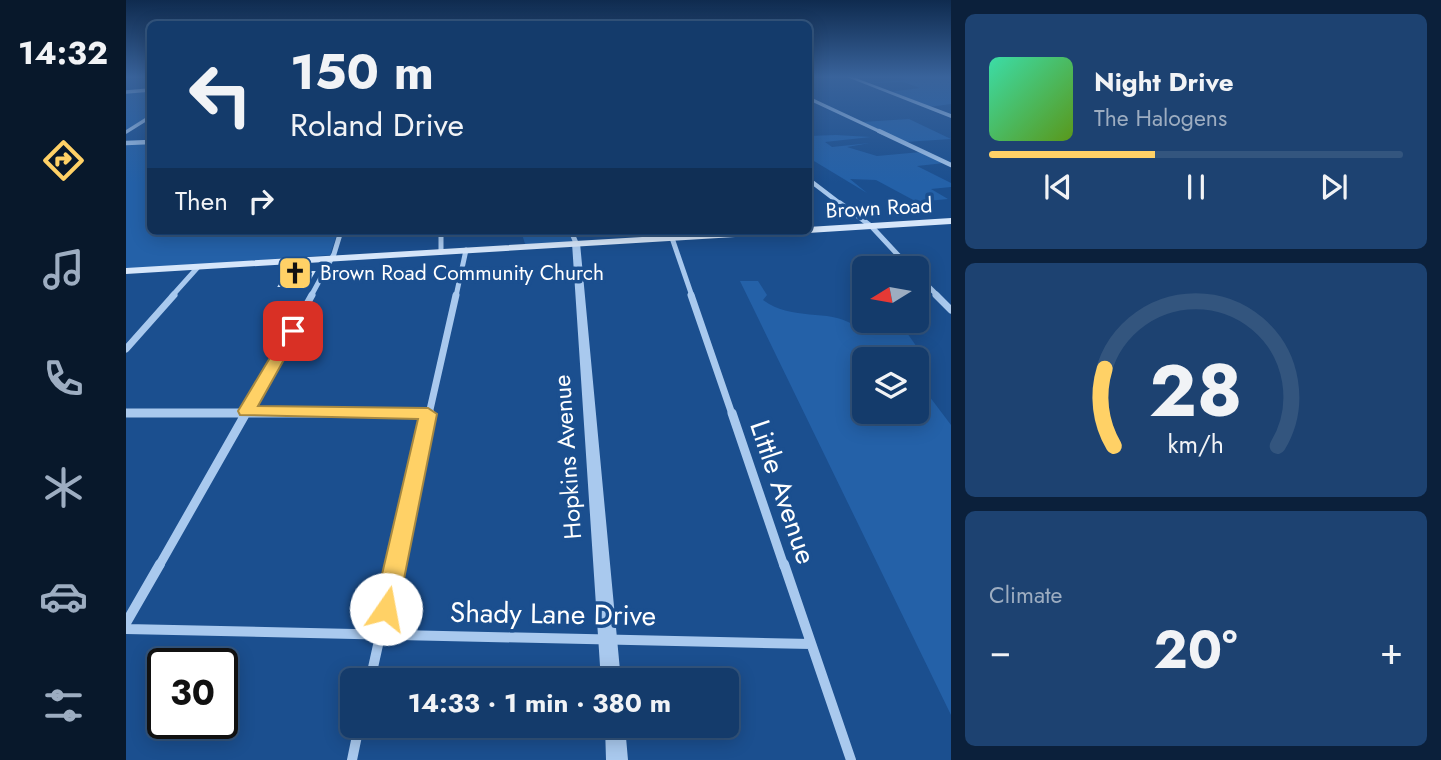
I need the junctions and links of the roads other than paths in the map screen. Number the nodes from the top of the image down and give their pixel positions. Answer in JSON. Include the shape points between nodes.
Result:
{"nodes":[{"id":1,"x":839,"y":112,"type":"edge"},
{"id":2,"x":147,"y":119,"type":"edge"},
{"id":3,"x":126,"y":132,"type":"edge"},
{"id":4,"x":147,"y":142,"type":"edge"},
{"id":5,"x":126,"y":143,"type":"edge"},
{"id":6,"x":951,"y":165,"type":"edge"},
{"id":7,"x":812,"y":182,"type":"edge"},
{"id":8,"x":951,"y":221,"type":"edge"},
{"id":9,"x":871,"y":226,"type":"junction"},
{"id":10,"x":812,"y":230,"type":"edge"},
{"id":11,"x":340,"y":235,"type":"edge"},
{"id":12,"x":441,"y":235,"type":"edge"},
{"id":13,"x":700,"y":235,"type":"edge"},
{"id":14,"x":574,"y":237,"type":"edge"},
{"id":15,"x":672,"y":238,"type":"junction"},
{"id":16,"x":466,"y":250,"type":"junction"},
{"id":17,"x":442,"y":252,"type":"junction"},
{"id":18,"x":900,"y":256,"type":"edge"},
{"id":19,"x":332,"y":258,"type":"junction"},
{"id":20,"x":198,"y":267,"type":"junction"},
{"id":21,"x":126,"y":271,"type":"edge"},
{"id":22,"x":929,"y":287,"type":"edge"},
{"id":23,"x":951,"y":310,"type":"edge"},
{"id":24,"x":126,"y":349,"type":"edge"},
{"id":25,"x":246,"y":411,"type":"junction"},
{"id":26,"x":126,"y":413,"type":"edge"},
{"id":27,"x":428,"y":414,"type":"junction"},
{"id":28,"x":126,"y":623,"type":"edge"},
{"id":29,"x":126,"y":629,"type":"edge"},
{"id":30,"x":381,"y":634,"type":"junction"},
{"id":31,"x":608,"y":638,"type":"junction"},
{"id":32,"x":811,"y":644,"type":"junction"},
{"id":33,"x":373,"y":668,"type":"edge"},
{"id":34,"x":610,"y":668,"type":"edge"},
{"id":35,"x":357,"y":738,"type":"edge"},
{"id":36,"x":616,"y":738,"type":"edge"},
{"id":37,"x":352,"y":760,"type":"edge"},
{"id":38,"x":617,"y":760,"type":"edge"},
{"id":39,"x":851,"y":760,"type":"edge"}],
"edges":[{"from":1,"to":6,"type":"street"},
{"from":2,"to":3,"type":"street"},
{"from":4,"to":5,"type":"street"},
{"from":7,"to":9,"type":"street"},
{"from":8,"to":9,"type":"main road","name":"Brown Road"},
{"from":9,"to":10,"type":"main road","name":"Brown Road"},
{"from":9,"to":18,"type":"street"},
{"from":11,"to":19,"type":"street"},
{"from":12,"to":17,"type":"street"},
{"from":13,"to":15,"type":"main road"},
{"from":14,"to":15,"type":"main road"},
{"from":14,"to":16,"type":"main road"},
{"from":14,"to":31,"type":"street","name":"Hopkins Avenue"},
{"from":15,"to":32,"type":"street","name":"Little Avenue"},
{"from":16,"to":17,"type":"main road"},
{"from":16,"to":27,"type":"street"},
{"from":17,"to":19,"type":"main road"},
{"from":19,"to":20,"type":"main road"},
{"from":19,"to":25,"type":"street"},
{"from":20,"to":21,"type":"main road"},
{"from":20,"to":24,"type":"street"},
{"from":22,"to":23,"type":"street"},
{"from":25,"to":26,"type":"street"},
{"from":25,"to":27,"type":"street"},
{"from":25,"to":28,"type":"street"},
{"from":27,"to":30,"type":"street"},
{"from":29,"to":30,"type":"street","name":"Shady Lane Drive"},
{"from":30,"to":31,"type":"street","name":"Shady Lane Drive"},
{"from":30,"to":33,"type":"street"},
{"from":31,"to":32,"type":"street","name":"Shady Lane Drive"},
{"from":31,"to":34,"type":"street","name":"Hopkins Avenue"},
{"from":32,"to":39,"type":"street","name":"Little Avenue"},
{"from":35,"to":37,"type":"street"},
{"from":36,"to":38,"type":"street"}]}
